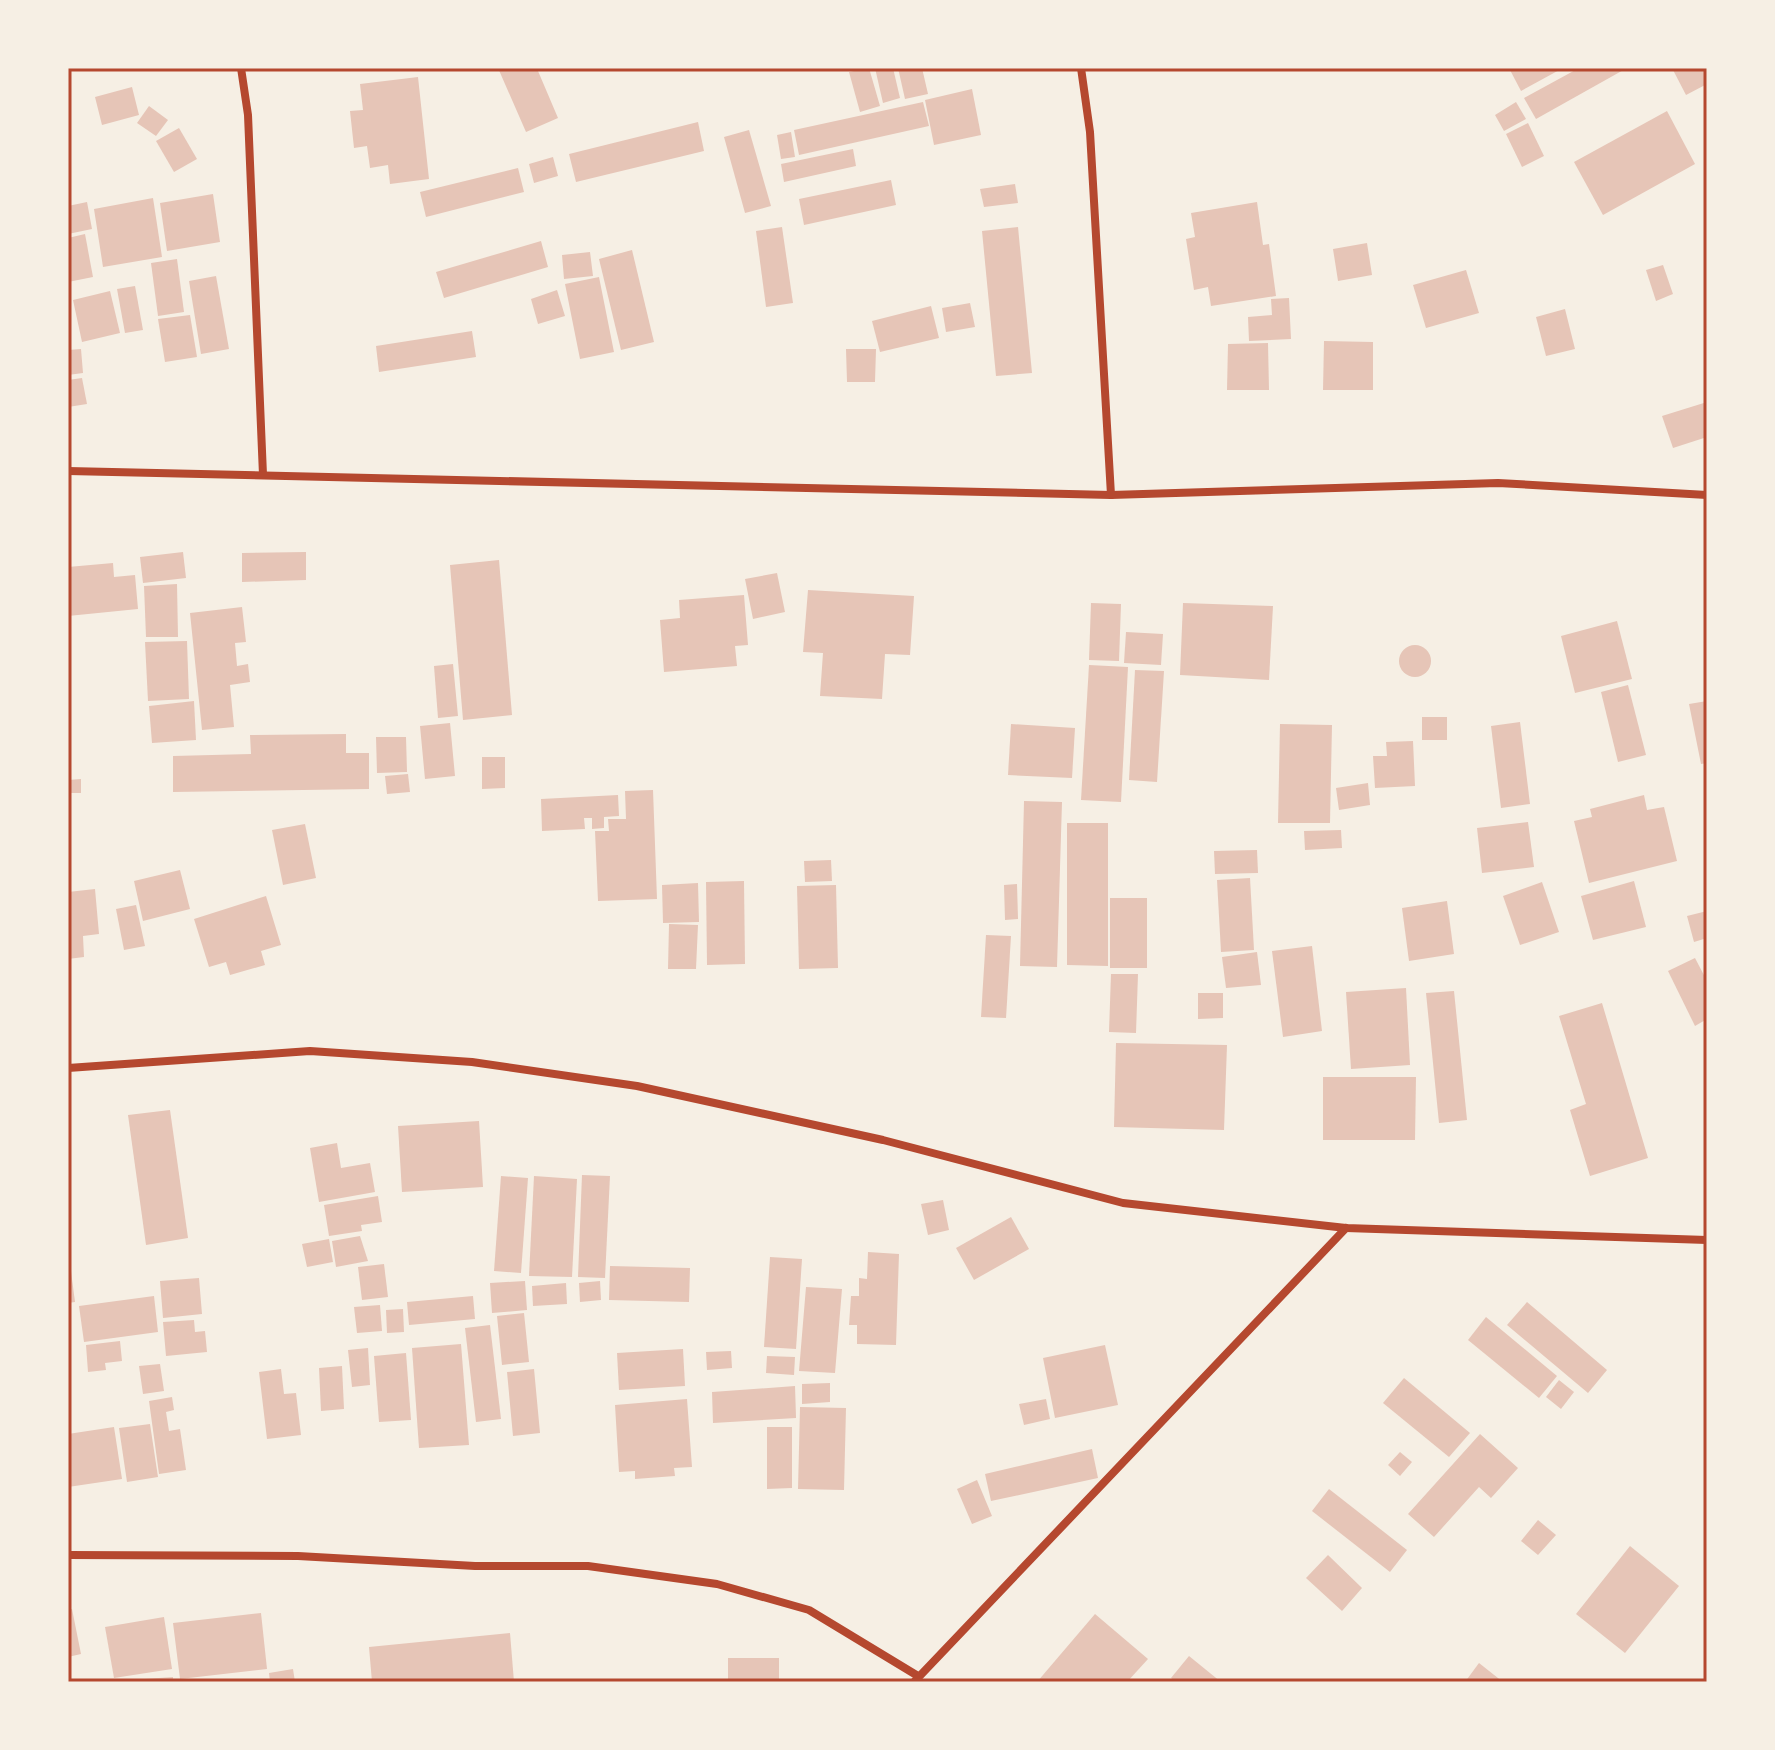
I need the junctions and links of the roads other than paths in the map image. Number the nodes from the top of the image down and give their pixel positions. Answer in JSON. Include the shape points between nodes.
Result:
{"nodes":[{"id":1,"x":241,"y":68,"type":"edge"},
{"id":2,"x":1081,"y":68,"type":"edge"},
{"id":3,"x":68,"y":471,"type":"edge"},
{"id":4,"x":263,"y":475,"type":"junction"},
{"id":5,"x":1111,"y":495,"type":"junction"},
{"id":6,"x":1707,"y":495,"type":"edge"},
{"id":7,"x":68,"y":1068,"type":"edge"},
{"id":8,"x":1346,"y":1228,"type":"junction"},
{"id":9,"x":1707,"y":1240,"type":"edge"},
{"id":10,"x":68,"y":1555,"type":"edge"},
{"id":11,"x":916,"y":1679,"type":"edge"}],
"edges":[{"from":1,"to":4,"type":"street","via":[[248,115]]},
{"from":2,"to":5,"type":"street","via":[[1090,132]]},
{"from":3,"to":4,"type":"street"},
{"from":4,"to":5,"type":"street"},
{"from":5,"to":6,"type":"street","via":[[1498,483]]},
{"from":7,"to":8,"type":"street","via":[[310,1051],[472,1062],[637,1086],[883,1140],[1123,1203]]},
{"from":8,"to":9,"type":"street"},
{"from":8,"to":11,"type":"street"},
{"from":10,"to":11,"type":"street","via":[[298,1556],[602,1568],[717,1584],[809,1610]]}]}
